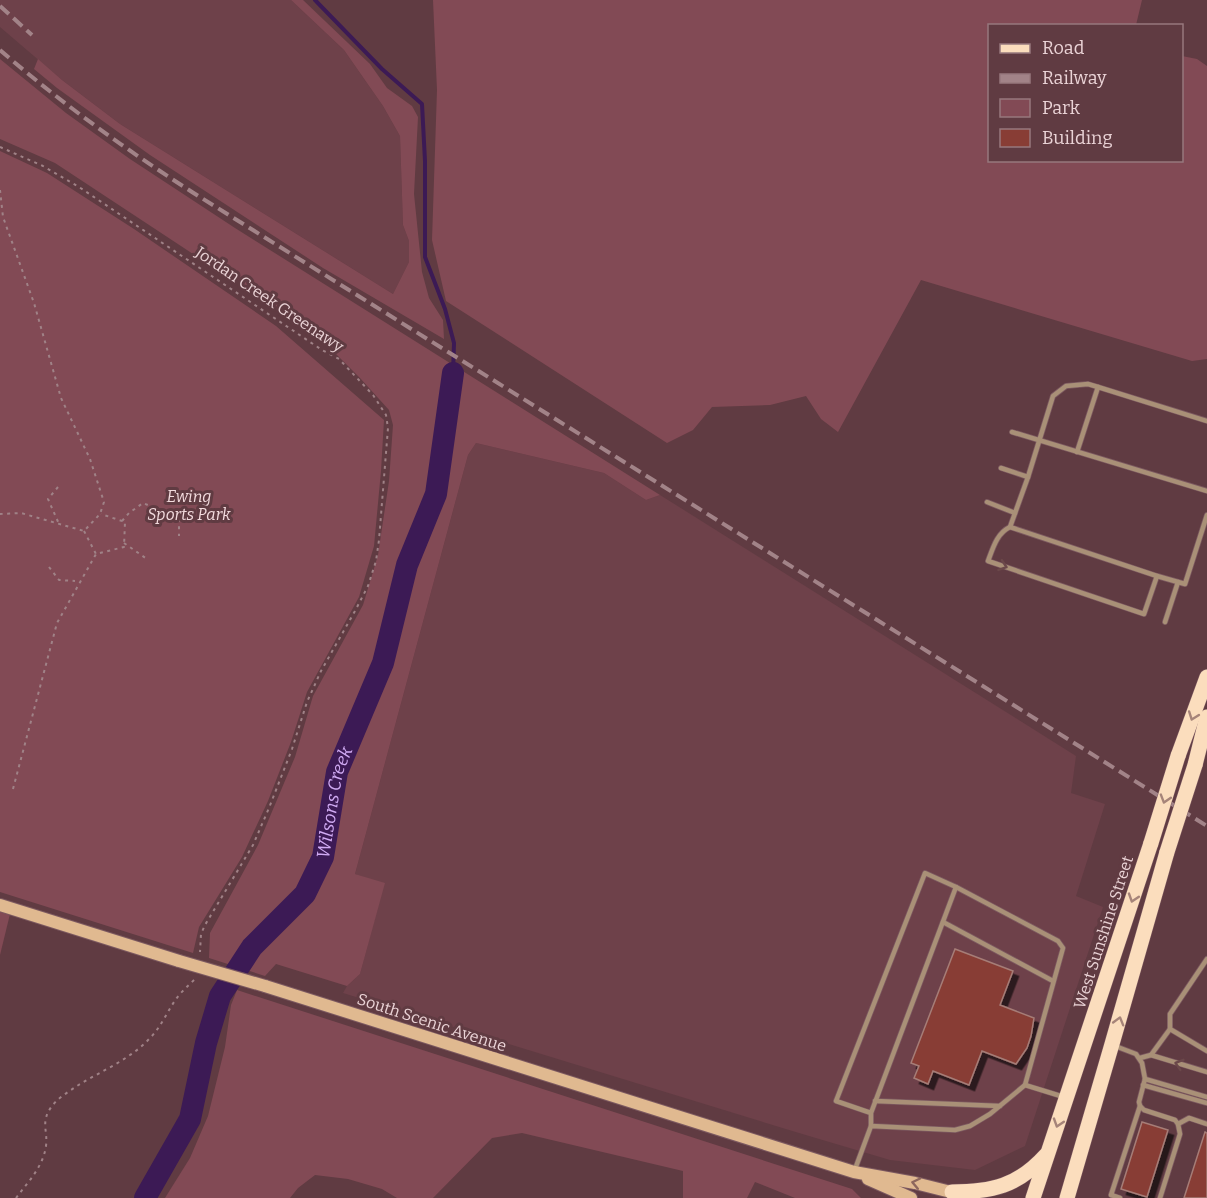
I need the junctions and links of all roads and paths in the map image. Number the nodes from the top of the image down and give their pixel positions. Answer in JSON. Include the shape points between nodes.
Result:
{"nodes":[{"id":1,"x":0,"y":147,"type":"edge"},
{"id":2,"x":0,"y":189,"type":"edge"},
{"id":3,"x":1098,"y":387,"type":"junction"},
{"id":4,"x":1207,"y":421,"type":"edge"},
{"id":5,"x":1012,"y":432,"type":"dead end"},
{"id":6,"x":1039,"y":441,"type":"junction"},
{"id":7,"x":1077,"y":452,"type":"junction"},
{"id":8,"x":1001,"y":468,"type":"dead end"},
{"id":9,"x":1028,"y":477,"type":"junction"},
{"id":10,"x":58,"y":488,"type":"dead end"},
{"id":11,"x":1207,"y":491,"type":"edge"},
{"id":12,"x":987,"y":502,"type":"dead end"},
{"id":13,"x":1015,"y":513,"type":"junction"},
{"id":14,"x":0,"y":514,"type":"edge"},
{"id":15,"x":100,"y":514,"type":"junction"},
{"id":16,"x":1207,"y":515,"type":"edge"},
{"id":17,"x":122,"y":520,"type":"junction"},
{"id":18,"x":59,"y":524,"type":"junction"},
{"id":19,"x":1010,"y":527,"type":"junction"},
{"id":20,"x":84,"y":531,"type":"junction"},
{"id":21,"x":179,"y":536,"type":"dead end"},
{"id":22,"x":124,"y":543,"type":"junction"},
{"id":23,"x":96,"y":554,"type":"junction"},
{"id":24,"x":147,"y":559,"type":"dead end"},
{"id":25,"x":49,"y":567,"type":"dead end"},
{"id":26,"x":1156,"y":576,"type":"junction"},
{"id":27,"x":75,"y":581,"type":"dead end"},
{"id":28,"x":1178,"y":582,"type":"junction"},
{"id":29,"x":1165,"y":622,"type":"dead end"},
{"id":30,"x":1207,"y":677,"type":"edge"},
{"id":31,"x":1207,"y":717,"type":"edge"},
{"id":32,"x":13,"y":789,"type":"dead end"},
{"id":33,"x":956,"y":887,"type":"junction"},
{"id":34,"x":0,"y":905,"type":"edge"},
{"id":35,"x":943,"y":922,"type":"junction"},
{"id":36,"x":200,"y":952,"type":"dead end"},
{"id":37,"x":1207,"y":959,"type":"edge"},
{"id":38,"x":195,"y":979,"type":"dead end"},
{"id":39,"x":1053,"y":981,"type":"junction"},
{"id":40,"x":1170,"y":1029,"type":"junction"},
{"id":41,"x":1112,"y":1044,"type":"junction"},
{"id":42,"x":1207,"y":1052,"type":"edge"},
{"id":43,"x":1151,"y":1055,"type":"junction"},
{"id":44,"x":1140,"y":1058,"type":"junction"},
{"id":45,"x":1207,"y":1072,"type":"edge"},
{"id":46,"x":1145,"y":1079,"type":"junction"},
{"id":47,"x":1025,"y":1084,"type":"junction"},
{"id":48,"x":1143,"y":1085,"type":"junction"},
{"id":49,"x":1207,"y":1097,"type":"edge"},
{"id":50,"x":1067,"y":1098,"type":"junction"},
{"id":51,"x":875,"y":1101,"type":"junction"},
{"id":52,"x":1207,"y":1102,"type":"edge"},
{"id":53,"x":1000,"y":1106,"type":"junction"},
{"id":54,"x":1140,"y":1106,"type":"junction"},
{"id":55,"x":871,"y":1113,"type":"junction"},
{"id":56,"x":1178,"y":1124,"type":"junction"},
{"id":57,"x":1207,"y":1124,"type":"edge"},
{"id":58,"x":871,"y":1126,"type":"junction"},
{"id":59,"x":1048,"y":1153,"type":"junction"},
{"id":60,"x":854,"y":1172,"type":"junction"},
{"id":61,"x":1073,"y":1176,"type":"junction"},
{"id":62,"x":952,"y":1192,"type":"junction"},
{"id":63,"x":16,"y":1198,"type":"edge"},
{"id":64,"x":911,"y":1198,"type":"edge"},
{"id":65,"x":973,"y":1198,"type":"edge"},
{"id":66,"x":1033,"y":1198,"type":"edge"},
{"id":67,"x":1067,"y":1198,"type":"edge"},
{"id":68,"x":1073,"y":1198,"type":"edge"},
{"id":69,"x":1120,"y":1198,"type":"edge"},
{"id":70,"x":1160,"y":1198,"type":"edge"}],
"edges":[{"from":1,"to":36,"type":"path","name":"Jordan Creek Greenawy","via":[[79,187],[339,359],[386,415],[379,540],[368,586],[321,671],[269,808],[253,845],[205,925]]},
{"from":2,"to":15,"type":"path","via":[[3,216],[34,303],[61,398],[90,459],[104,502]]},
{"from":3,"to":4,"type":"lane"},
{"from":3,"to":6,"type":"lane","via":[[1066,386],[1053,396]]},
{"from":3,"to":7,"type":"lane"},
{"from":5,"to":6,"type":"lane"},
{"from":6,"to":7,"type":"lane"},
{"from":6,"to":9,"type":"lane"},
{"from":7,"to":11,"type":"lane"},
{"from":8,"to":9,"type":"lane"},
{"from":9,"to":13,"type":"lane"},
{"from":10,"to":18,"type":"path","via":[[48,499]]},
{"from":12,"to":13,"type":"lane"},
{"from":13,"to":19,"type":"lane"},
{"from":14,"to":18,"type":"path","via":[[21,513]]},
{"from":15,"to":17,"type":"path"},
{"from":15,"to":20,"type":"path"},
{"from":16,"to":28,"type":"lane","via":[[1185,584]]},
{"from":17,"to":21,"type":"path","via":[[143,503],[179,518]]},
{"from":17,"to":22,"type":"path"},
{"from":18,"to":20,"type":"path"},
{"from":19,"to":26,"type":"lane"},
{"from":19,"to":26,"type":"lane","one_way":true,"via":[[997,539],[988,561],[1144,614]]},
{"from":20,"to":23,"type":"path"},
{"from":22,"to":23,"type":"path","via":[[124,547]]},
{"from":22,"to":24,"type":"path"},
{"from":23,"to":32,"type":"path","via":[[57,623]]},
{"from":25,"to":27,"type":"path","via":[[59,580]]},
{"from":26,"to":28,"type":"lane"},
{"from":28,"to":29,"type":"lane"},
{"from":30,"to":50,"type":"main road","name":"West Sunshine Street","one_way":true,"bridge":true},
{"from":41,"to":31,"type":"main road","one_way":true,"bridge":true},
{"from":33,"to":35,"type":"lane"},
{"from":33,"to":39,"type":"lane","via":[[1058,941],[1063,948]]},
{"from":33,"to":55,"type":"lane","via":[[925,873],[836,1101]]},
{"from":34,"to":60,"type":"main road","name":"South Scenic Avenue","bridge":true},
{"from":35,"to":39,"type":"lane"},
{"from":35,"to":51,"type":"lane"},
{"from":37,"to":40,"type":"lane","via":[[1170,1014]]},
{"from":38,"to":63,"type":"path","via":[[150,1038],[52,1106],[45,1118],[46,1145],[42,1158]]},
{"from":39,"to":47,"type":"lane"},
{"from":40,"to":42,"type":"lane"},
{"from":40,"to":43,"type":"lane"},
{"from":41,"to":44,"type":"lane"},
{"from":41,"to":61,"type":"main road"},
{"from":43,"to":44,"type":"lane"},
{"from":45,"to":43,"type":"lane","one_way":true},
{"from":44,"to":46,"type":"lane"},
{"from":46,"to":48,"type":"lane"},
{"from":46,"to":49,"type":"lane"},
{"from":47,"to":50,"type":"lane"},
{"from":47,"to":53,"type":"lane"},
{"from":48,"to":52,"type":"lane"},
{"from":48,"to":54,"type":"lane"},
{"from":50,"to":59,"type":"main road","name":"West Sunshine Street","one_way":true},
{"from":51,"to":53,"type":"lane"},
{"from":51,"to":55,"type":"lane"},
{"from":53,"to":58,"type":"lane","via":[[970,1126],[955,1130]]},
{"from":54,"to":56,"type":"lane"},
{"from":54,"to":69,"type":"lane","via":[[1111,1195]]},
{"from":55,"to":58,"type":"lane"},
{"from":56,"to":57,"type":"lane","via":[[1189,1118]]},
{"from":56,"to":70,"type":"lane","via":[[1180,1134]]},
{"from":58,"to":60,"type":"lane"},
{"from":59,"to":62,"type":"main road","via":[[1025,1174],[1005,1185]]},
{"from":59,"to":66,"type":"main road","name":"West Sunshine Street"},
{"from":62,"to":60,"type":"main road","name":"South Scenic Avenue","one_way":true},
{"from":60,"to":64,"type":"main road","name":"South Scenic Avenue"},
{"from":61,"to":67,"type":"main road"},
{"from":61,"to":68,"type":"main road"},
{"from":62,"to":65,"type":"main road","name":"South Scenic Avenue"}]}
